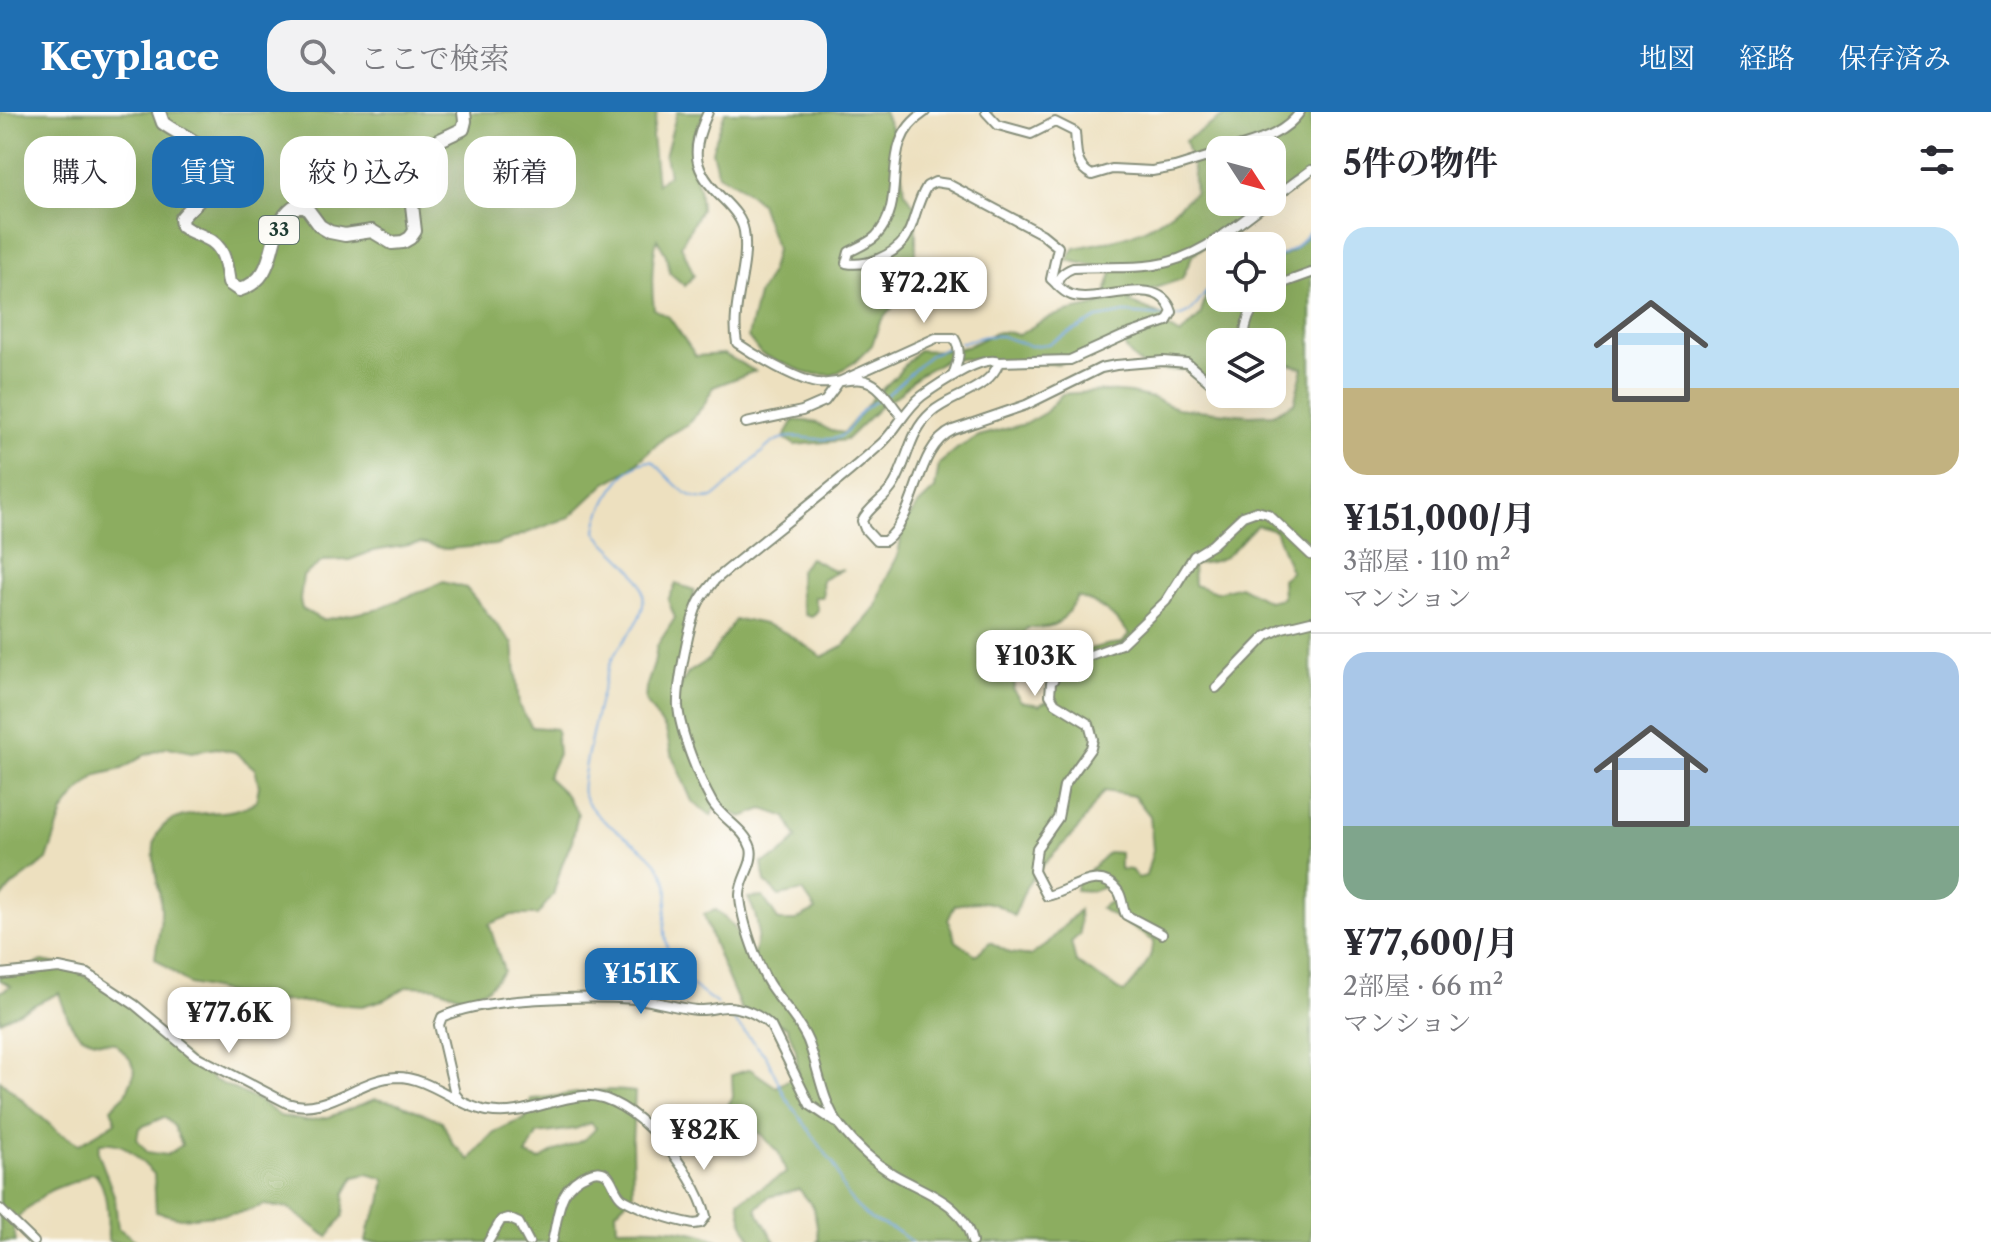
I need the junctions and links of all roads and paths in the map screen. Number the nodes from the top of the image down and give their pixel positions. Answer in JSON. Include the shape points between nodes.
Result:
{"nodes":[{"id":1,"x":159,"y":112,"type":"edge"},
{"id":2,"x":464,"y":112,"type":"edge"},
{"id":3,"x":708,"y":112,"type":"edge"},
{"id":4,"x":925,"y":112,"type":"edge"},
{"id":5,"x":986,"y":112,"type":"edge"},
{"id":6,"x":1300,"y":112,"type":"edge"},
{"id":7,"x":1269,"y":136,"type":"edge"},
{"id":8,"x":1206,"y":157,"type":"edge"},
{"id":9,"x":1311,"y":170,"type":"edge"},
{"id":10,"x":1286,"y":189,"type":"edge"},
{"id":11,"x":1249,"y":216,"type":"edge"},
{"id":12,"x":1311,"y":273,"type":"edge"},
{"id":13,"x":1286,"y":282,"type":"edge"},
{"id":14,"x":1057,"y":285,"type":"junction"},
{"id":15,"x":999,"y":362,"type":"junction"},
{"id":16,"x":953,"y":376,"type":"junction"},
{"id":17,"x":1206,"y":379,"type":"edge"},
{"id":18,"x":839,"y":382,"type":"junction"},
{"id":19,"x":900,"y":415,"type":"junction"},
{"id":20,"x":746,"y":423,"type":"dead end"},
{"id":21,"x":1311,"y":555,"type":"edge"},
{"id":22,"x":1311,"y":621,"type":"edge"},
{"id":23,"x":1216,"y":688,"type":"dead end"},
{"id":24,"x":1162,"y":934,"type":"dead end"},
{"id":25,"x":0,"y":974,"type":"edge"},
{"id":26,"x":462,"y":1102,"type":"junction"},
{"id":27,"x":839,"y":1124,"type":"junction"},
{"id":28,"x":0,"y":1209,"type":"edge"},
{"id":29,"x":34,"y":1242,"type":"edge"},
{"id":30,"x":488,"y":1242,"type":"edge"},
{"id":31,"x":529,"y":1242,"type":"edge"},
{"id":32,"x":552,"y":1242,"type":"edge"},
{"id":33,"x":972,"y":1242,"type":"edge"}],
"edges":[{"from":1,"to":2,"type":"main road","number":"33","via":[[163,123],[197,144],[205,157],[207,189],[184,214],[182,226],[219,247],[229,283],[239,290],[259,281],[283,219],[293,207],[306,207],[330,232],[372,231],[392,243],[410,238],[415,231],[415,157],[463,129]]},
{"from":3,"to":18,"type":"street","via":[[698,133],[697,164],[743,229],[737,343],[801,377]]},
{"from":4,"to":14,"type":"street","via":[[901,138],[890,212],[873,239],[849,252],[846,263],[871,262],[900,248],[922,194],[935,182],[968,194],[1058,247],[1051,279]]},
{"from":5,"to":8,"type":"street","via":[[998,125],[1031,134],[1055,122],[1075,132],[1078,162],[1092,175],[1112,169],[1152,171]]},
{"from":6,"to":7,"type":"street","via":[[1292,124]]},
{"from":9,"to":10,"type":"street"},
{"from":11,"to":14,"type":"street","via":[[1187,255],[1155,265],[1073,268]]},
{"from":12,"to":13,"type":"street"},
{"from":14,"to":15,"type":"street","via":[[1079,297],[1147,292],[1158,295],[1172,312],[1167,321],[1070,360]]},
{"from":15,"to":16,"type":"street","via":[[985,360]]},
{"from":15,"to":17,"type":"street","via":[[990,378],[937,409],[917,430],[893,487],[862,521],[876,541],[897,531],[931,450],[953,430],[1026,405],[1101,368],[1187,363]]},
{"from":16,"to":18,"type":"street","via":[[960,352],[954,338],[945,336]]},
{"from":16,"to":19,"type":"street"},
{"from":18,"to":19,"type":"street","via":[[876,385]]},
{"from":18,"to":20,"type":"street","via":[[825,401]]},
{"from":19,"to":27,"type":"street","via":[[881,444],[715,580],[699,601],[692,623],[677,703],[714,806],[751,849],[740,895],[762,972],[803,1032]]},
{"from":21,"to":24,"type":"street","via":[[1268,514],[1243,516],[1194,556],[1166,601],[1121,644],[1074,661],[1051,683],[1055,703],[1089,724],[1093,739],[1064,786],[1058,818],[1037,848],[1034,871],[1041,889],[1047,896],[1094,877],[1103,880],[1119,891],[1126,915]]},
{"from":22,"to":23,"type":"street","via":[[1266,636]]},
{"from":25,"to":26,"type":"street","via":[[59,968],[88,974],[196,1056],[301,1108],[396,1077]]},
{"from":26,"to":27,"type":"street","via":[[455,1094],[439,1025],[442,1017],[509,1003],[637,999],[698,1011],[729,1007],[762,1017],[810,1105]]},
{"from":26,"to":32,"type":"street","via":[[504,1112],[583,1096],[616,1102],[633,1113],[683,1168],[706,1216],[701,1223],[684,1223],[634,1204],[619,1197],[603,1172],[593,1172],[574,1181],[561,1198]]},
{"from":27,"to":33,"type":"street","via":[[865,1154],[948,1202],[962,1217]]},
{"from":28,"to":29,"type":"street"},
{"from":30,"to":31,"type":"street","via":[[501,1220],[508,1218],[519,1223]]}]}
